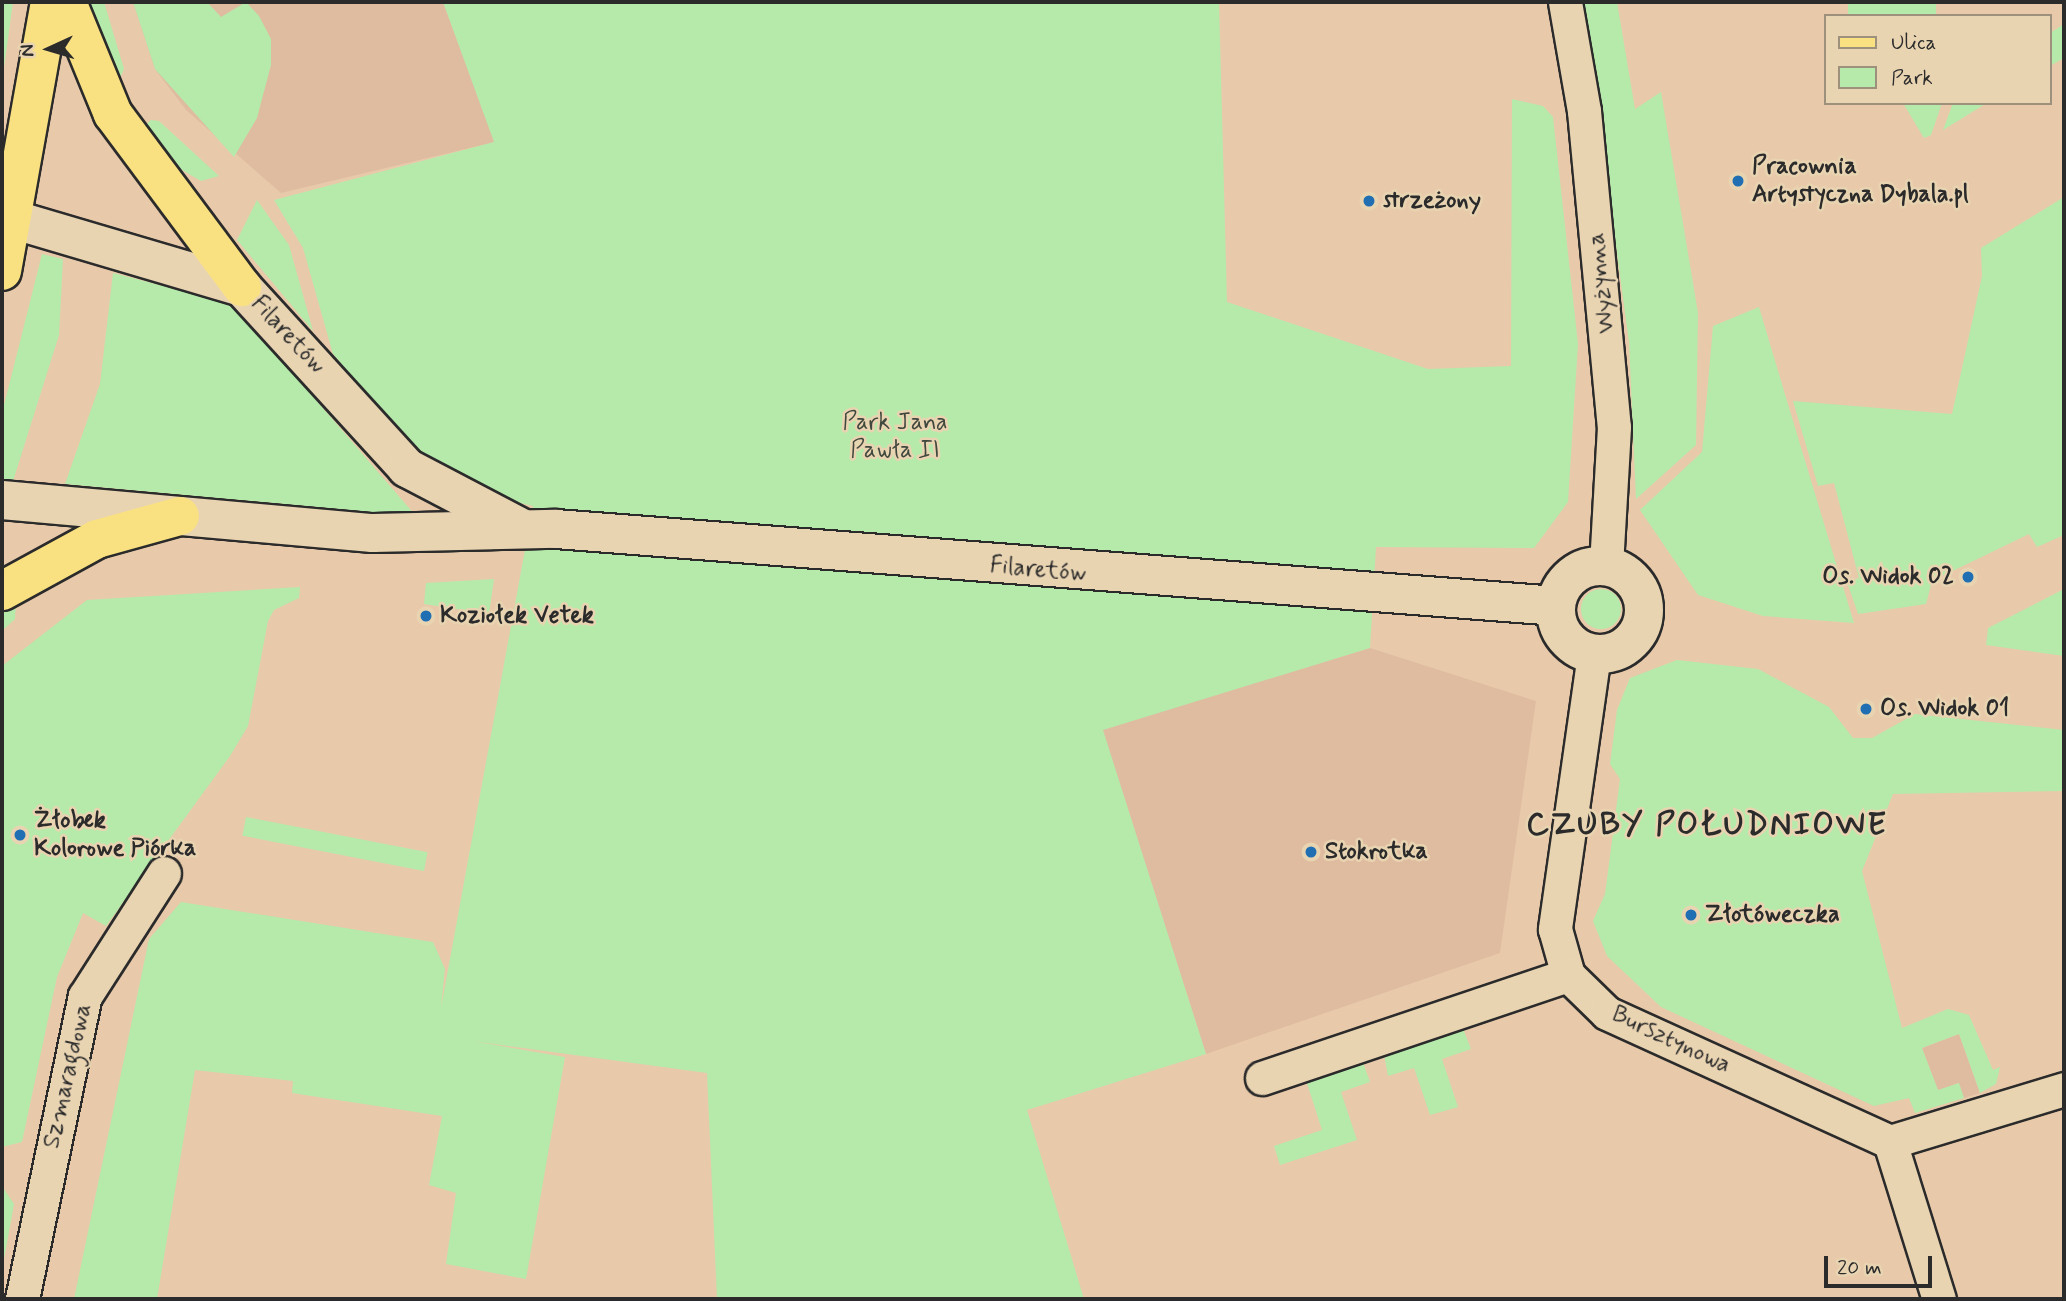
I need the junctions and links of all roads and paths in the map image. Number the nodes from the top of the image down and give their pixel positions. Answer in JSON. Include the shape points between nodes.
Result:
{"nodes":[{"id":1,"x":50,"y":2,"type":"edge"},
{"id":2,"x":66,"y":2,"type":"edge"},
{"id":3,"x":1565,"y":2,"type":"edge"},
{"id":4,"x":12,"y":219,"type":"junction"},
{"id":5,"x":2,"y":271,"type":"edge"},
{"id":6,"x":242,"y":287,"type":"junction"},
{"id":7,"x":2,"y":500,"type":"edge"},
{"id":8,"x":180,"y":516,"type":"junction"},
{"id":9,"x":538,"y":528,"type":"junction"},
{"id":10,"x":1605,"y":566,"type":"junction"},
{"id":11,"x":2,"y":592,"type":"edge"},
{"id":12,"x":1556,"y":606,"type":"junction"},
{"id":13,"x":1594,"y":654,"type":"junction"},
{"id":14,"x":164,"y":873,"type":"dead end"},
{"id":15,"x":1568,"y":975,"type":"junction"},
{"id":16,"x":1262,"y":1078,"type":"dead end"},
{"id":17,"x":2064,"y":1089,"type":"edge"},
{"id":18,"x":1890,"y":1142,"type":"junction"},
{"id":19,"x":22,"y":1299,"type":"edge"},
{"id":20,"x":1939,"y":1299,"type":"edge"}],
"edges":[{"from":1,"to":4,"type":"main road"},
{"from":2,"to":6,"type":"main road","via":[[113,114]]},
{"from":3,"to":10,"type":"street","name":"Wyżynna","via":[[1584,111],[1614,427]]},
{"from":4,"to":5,"type":"main road"},
{"from":4,"to":6,"type":"street","name":"Filaretów"},
{"from":6,"to":9,"type":"street","name":"Filaretów","via":[[407,468]]},
{"from":7,"to":8,"type":"street","name":"Filaretów"},
{"from":8,"to":9,"type":"street","name":"Filaretów","via":[[373,533]]},
{"from":8,"to":11,"type":"main road","via":[[97,539]]},
{"from":9,"to":12,"type":"street","name":"Filaretów","via":[[1093,575],[1374,589]]},
{"from":10,"to":12,"type":"street","via":[[1572,575]]},
{"from":10,"to":13,"type":"street","via":[[1635,583],[1644,615],[1623,649]]},
{"from":12,"to":13,"type":"street","via":[[1569,643]]},
{"from":13,"to":15,"type":"street","name":"Bursztynowa","via":[[1555,929]]},
{"from":14,"to":19,"type":"street","name":"Szmaragdowa","via":[[85,996]]},
{"from":15,"to":16,"type":"street"},
{"from":15,"to":18,"type":"street","name":"Bursztynowa","via":[[1607,1013]]},
{"from":17,"to":18,"type":"street"},
{"from":18,"to":20,"type":"street"}]}
